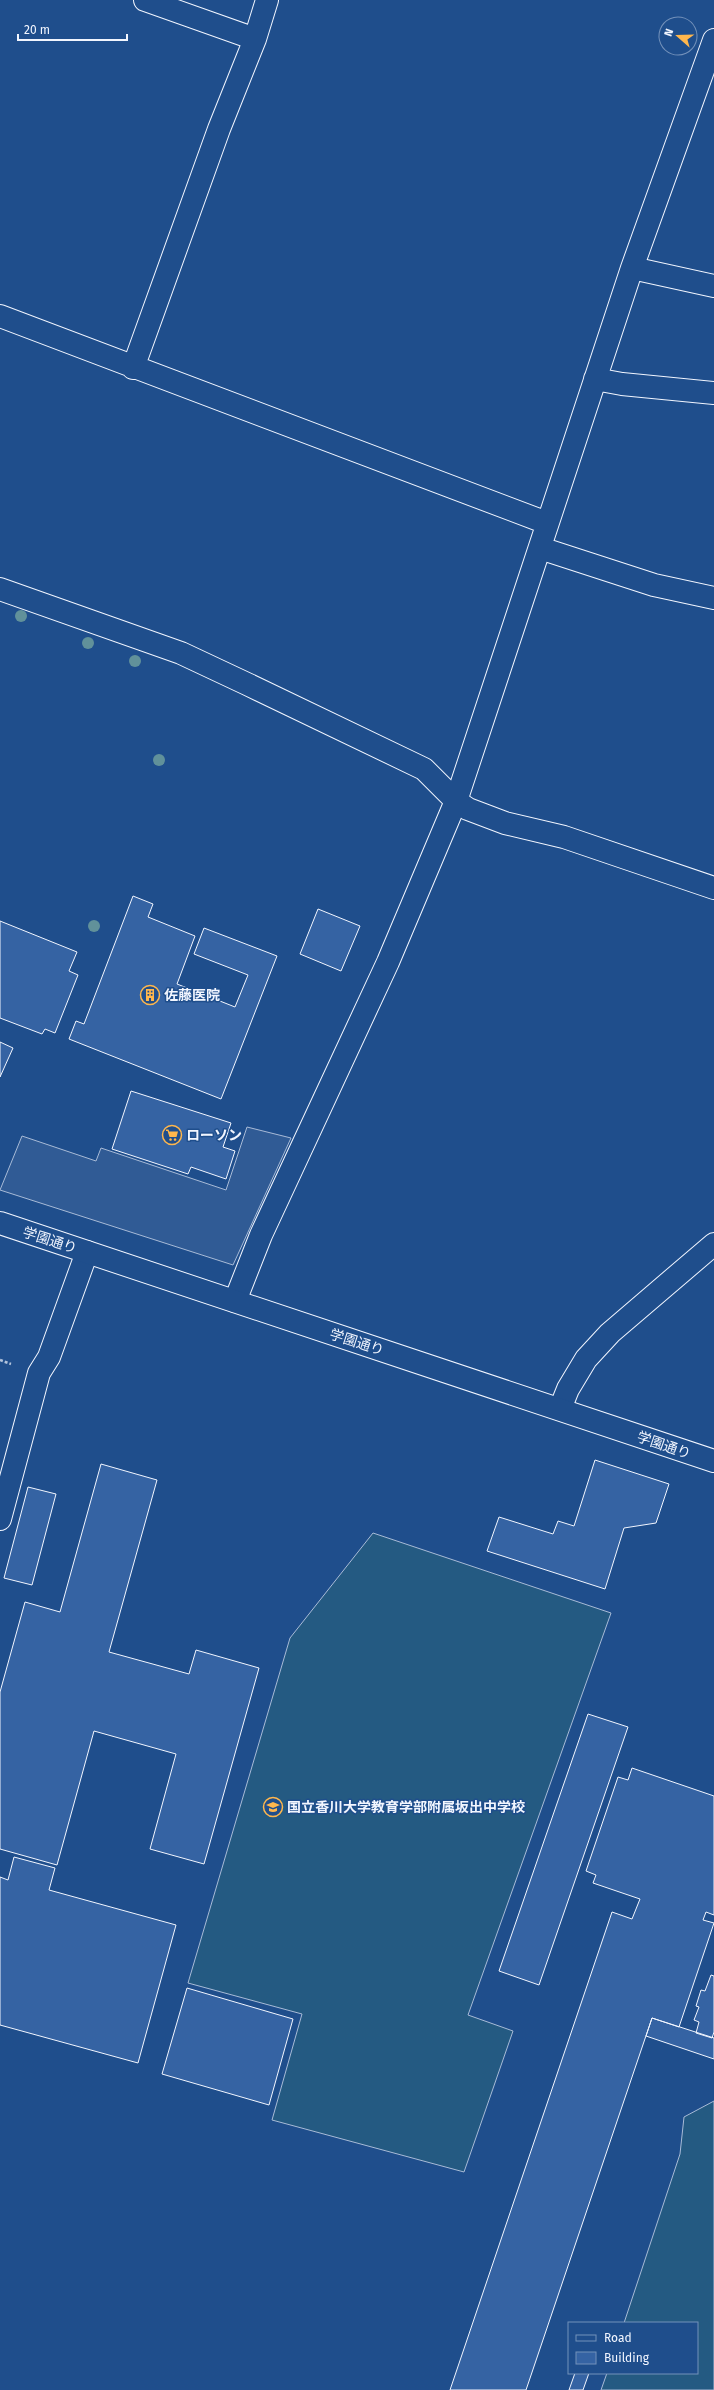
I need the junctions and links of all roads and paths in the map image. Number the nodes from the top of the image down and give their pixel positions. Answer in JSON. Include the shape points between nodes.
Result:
{"nodes":[{"id":1,"x":145,"y":0,"type":"edge"},
{"id":2,"x":267,"y":0,"type":"edge"},
{"id":3,"x":255,"y":39,"type":"junction"},
{"id":4,"x":714,"y":40,"type":"edge"},
{"id":5,"x":632,"y":268,"type":"junction"},
{"id":6,"x":714,"y":286,"type":"edge"},
{"id":7,"x":0,"y":316,"type":"edge"},
{"id":8,"x":133,"y":368,"type":"junction"},
{"id":9,"x":595,"y":379,"type":"junction"},
{"id":10,"x":714,"y":393,"type":"edge"},
{"id":11,"x":547,"y":523,"type":"junction"},
{"id":12,"x":540,"y":548,"type":"junction"},
{"id":13,"x":0,"y":589,"type":"edge"},
{"id":14,"x":714,"y":598,"type":"edge"},
{"id":15,"x":456,"y":801,"type":"junction"},
{"id":16,"x":714,"y":888,"type":"edge"},
{"id":17,"x":0,"y":1223,"type":"edge"},
{"id":18,"x":714,"y":1244,"type":"edge"},
{"id":19,"x":87,"y":1252,"type":"junction"},
{"id":20,"x":235,"y":1301,"type":"junction"},
{"id":21,"x":560,"y":1410,"type":"junction"},
{"id":22,"x":714,"y":1461,"type":"edge"},
{"id":23,"x":0,"y":1518,"type":"edge"}],
"edges":[{"from":1,"to":3,"type":"street"},
{"from":2,"to":3,"type":"street"},
{"from":3,"to":8,"type":"street","via":[[219,129]]},
{"from":4,"to":5,"type":"street"},
{"from":5,"to":6,"type":"street"},
{"from":5,"to":9,"type":"street"},
{"from":7,"to":8,"type":"street"},
{"from":8,"to":11,"type":"street"},
{"from":9,"to":10,"type":"street"},
{"from":9,"to":11,"type":"street"},
{"from":11,"to":12,"type":"street"},
{"from":12,"to":14,"type":"street","via":[[654,585]]},
{"from":12,"to":15,"type":"street"},
{"from":13,"to":15,"type":"street","via":[[181,653],[424,770]]},
{"from":15,"to":16,"type":"street","via":[[468,809],[505,823],[564,837]]},
{"from":15,"to":20,"type":"street","via":[[388,962],[261,1235]]},
{"from":17,"to":19,"type":"street","name":"学園通り"},
{"from":18,"to":21,"type":"street","via":[[610,1333],[586,1359],[568,1389]]},
{"from":19,"to":20,"type":"street","name":"学園通り"},
{"from":19,"to":23,"type":"street","via":[[49,1357],[39,1373]]},
{"from":20,"to":21,"type":"street","name":"学園通り"},
{"from":21,"to":22,"type":"street","name":"学園通り"}]}
